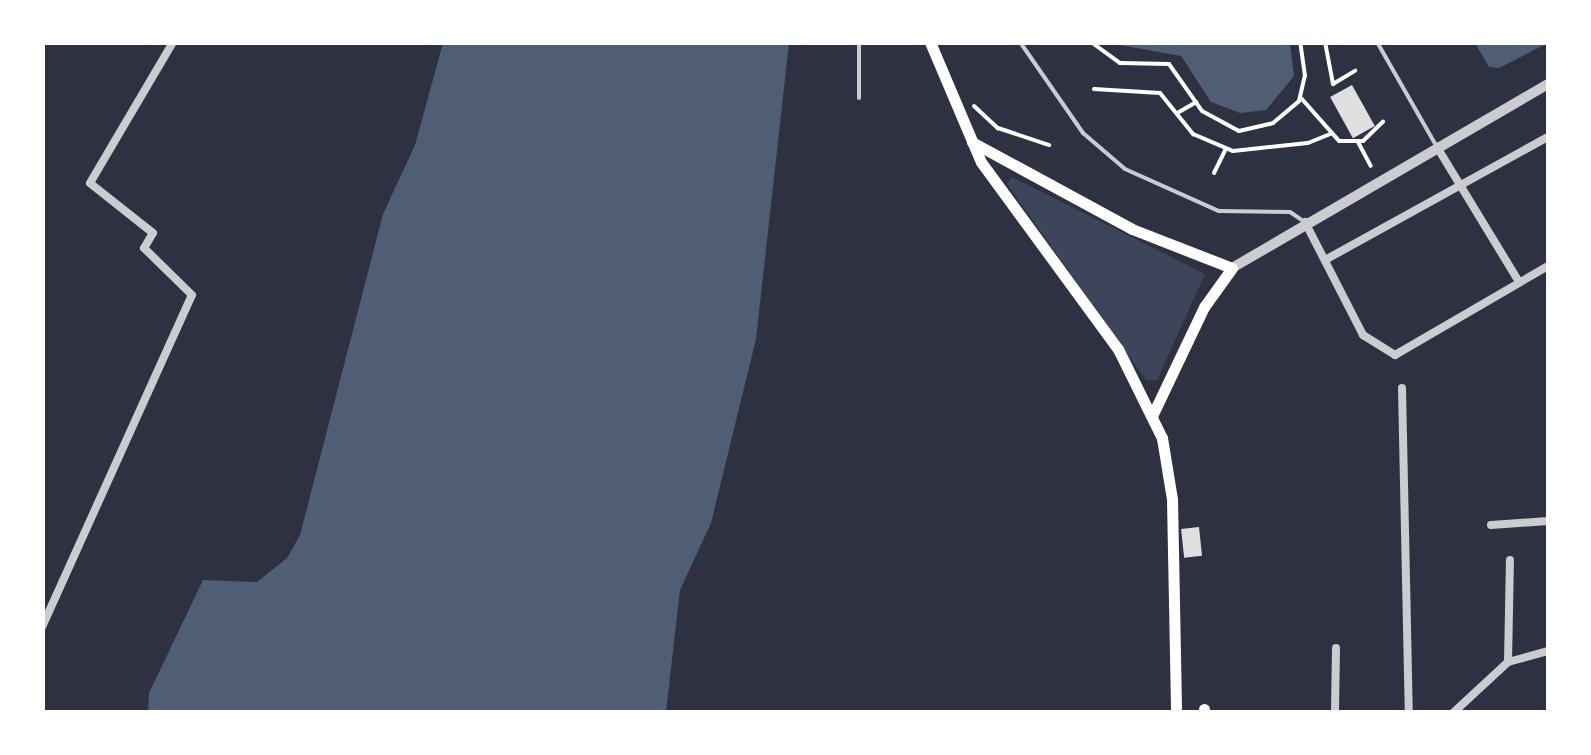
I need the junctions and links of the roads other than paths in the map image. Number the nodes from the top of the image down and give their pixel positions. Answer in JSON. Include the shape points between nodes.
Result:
{"nodes":[{"id":1,"x":173,"y":42,"type":"edge"},
{"id":2,"x":859,"y":42,"type":"edge"},
{"id":3,"x":930,"y":42,"type":"edge"},
{"id":4,"x":1020,"y":42,"type":"edge"},
{"id":5,"x":1377,"y":42,"type":"edge"},
{"id":6,"x":1548,"y":86,"type":"edge"},
{"id":7,"x":859,"y":98,"type":"dead end"},
{"id":8,"x":1548,"y":136,"type":"edge"},
{"id":9,"x":972,"y":142,"type":"junction"},
{"id":10,"x":1437,"y":147,"type":"junction"},
{"id":11,"x":1460,"y":186,"type":"junction"},
{"id":12,"x":1305,"y":222,"type":"junction"},
{"id":13,"x":1324,"y":260,"type":"junction"},
{"id":14,"x":1548,"y":266,"type":"edge"},
{"id":15,"x":1232,"y":268,"type":"junction"},
{"id":16,"x":1519,"y":282,"type":"junction"},
{"id":17,"x":1402,"y":388,"type":"dead end"},
{"id":18,"x":1153,"y":414,"type":"junction"},
{"id":19,"x":1548,"y":520,"type":"edge"},
{"id":20,"x":1491,"y":526,"type":"dead end"},
{"id":21,"x":1510,"y":560,"type":"dead end"},
{"id":22,"x":42,"y":627,"type":"edge"},
{"id":23,"x":1336,"y":648,"type":"dead end"},
{"id":24,"x":1548,"y":651,"type":"edge"},
{"id":25,"x":1508,"y":662,"type":"junction"},
{"id":26,"x":1176,"y":712,"type":"edge"},
{"id":27,"x":1336,"y":712,"type":"edge"},
{"id":28,"x":1409,"y":712,"type":"edge"},
{"id":29,"x":1454,"y":712,"type":"edge"}],
"edges":[{"from":1,"to":22,"type":"street","via":[[90,183],[153,233],[144,248],[192,295]]},
{"from":2,"to":7,"type":"lane"},
{"from":3,"to":9,"type":"main road"},
{"from":4,"to":12,"type":"lane","via":[[1083,133],[1125,168],[1219,210],[1290,212]]},
{"from":5,"to":10,"type":"lane"},
{"from":6,"to":10,"type":"street"},
{"from":8,"to":11,"type":"street"},
{"from":9,"to":15,"type":"main road","via":[[1132,229]]},
{"from":9,"to":18,"type":"main road","via":[[996,187],[1118,349]]},
{"from":10,"to":11,"type":"street"},
{"from":10,"to":12,"type":"street"},
{"from":11,"to":13,"type":"street"},
{"from":11,"to":16,"type":"street"},
{"from":12,"to":13,"type":"street"},
{"from":12,"to":15,"type":"street"},
{"from":13,"to":16,"type":"street","via":[[1362,335],[1395,355]]},
{"from":14,"to":16,"type":"street"},
{"from":15,"to":18,"type":"main road","via":[[1204,307]]},
{"from":17,"to":28,"type":"street"},
{"from":18,"to":26,"type":"main road","via":[[1172,499]]},
{"from":19,"to":20,"type":"street"},
{"from":21,"to":25,"type":"street"},
{"from":23,"to":27,"type":"street"},
{"from":24,"to":25,"type":"street"},
{"from":25,"to":29,"type":"street"}]}
